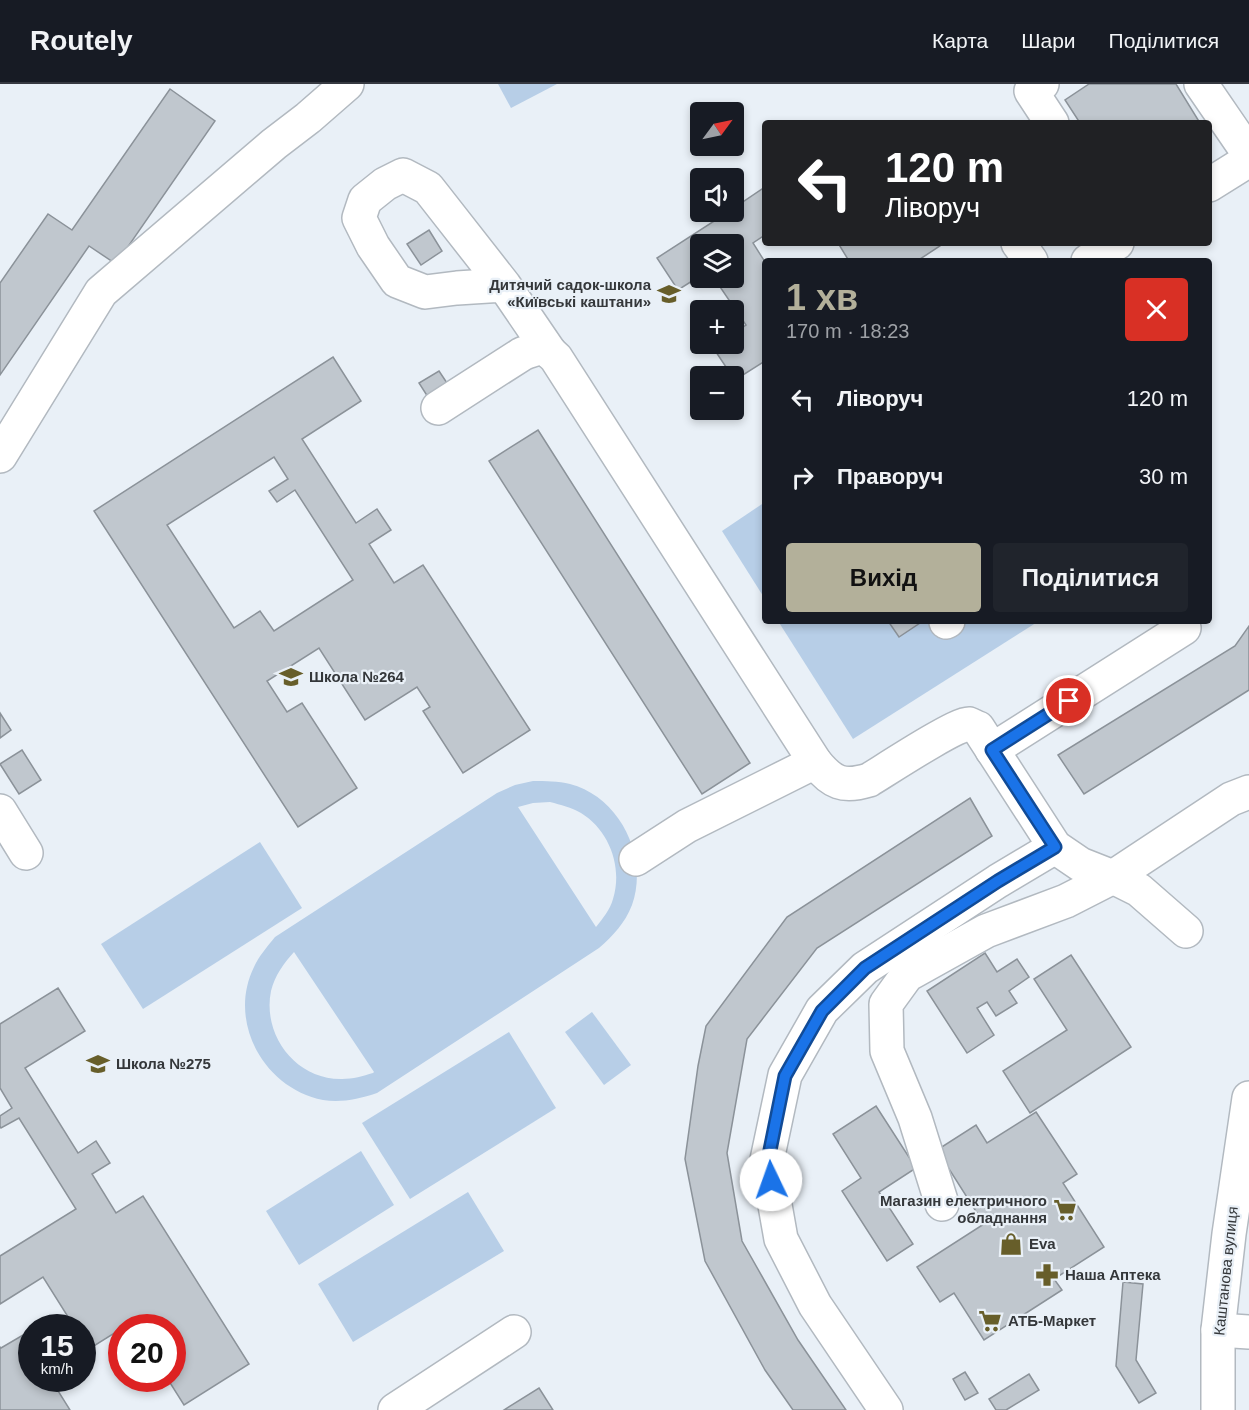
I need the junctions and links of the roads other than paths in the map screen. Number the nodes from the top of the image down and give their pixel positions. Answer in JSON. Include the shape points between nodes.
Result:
{"nodes":[{"id":1,"x":347,"y":84,"type":"edge"},
{"id":2,"x":1042,"y":84,"type":"edge"},
{"id":3,"x":1201,"y":84,"type":"edge"},
{"id":4,"x":1050,"y":120,"type":"edge"},
{"id":5,"x":1249,"y":154,"type":"edge"},
{"id":6,"x":1249,"y":160,"type":"edge"},
{"id":7,"x":1212,"y":183,"type":"edge"},
{"id":8,"x":1112,"y":246,"type":"edge"},
{"id":9,"x":1093,"y":258,"type":"edge"},
{"id":10,"x":504,"y":285,"type":"dead end"},
{"id":11,"x":549,"y":351,"type":"junction"},
{"id":12,"x":438,"y":408,"type":"dead end"},
{"id":13,"x":0,"y":456,"type":"edge"},
{"id":14,"x":1184,"y":628,"type":"dead end"},
{"id":15,"x":992,"y":750,"type":"junction"},
{"id":16,"x":815,"y":762,"type":"junction"},
{"id":17,"x":1249,"y":792,"type":"edge"},
{"id":18,"x":0,"y":812,"type":"edge"},
{"id":19,"x":1055,"y":847,"type":"junction"},
{"id":20,"x":26,"y":853,"type":"dead end"},
{"id":21,"x":636,"y":859,"type":"dead end"},
{"id":22,"x":1113,"y":877,"type":"junction"},
{"id":23,"x":1186,"y":931,"type":"dead end"},
{"id":24,"x":1249,"y":1098,"type":"edge"},
{"id":25,"x":942,"y":1203,"type":"dead end"},
{"id":26,"x":1234,"y":1331,"type":"edge"},
{"id":27,"x":514,"y":1332,"type":"dead end"},
{"id":28,"x":395,"y":1410,"type":"edge"},
{"id":29,"x":886,"y":1410,"type":"edge"},
{"id":30,"x":1218,"y":1410,"type":"edge"}],
"edges":[{"from":1,"to":13,"type":"street","via":[[101,292]]},
{"from":2,"to":4,"type":"street","via":[[1031,91]]},
{"from":3,"to":5,"type":"street"},
{"from":6,"to":7,"type":"street"},
{"from":8,"to":9,"type":"street"},
{"from":10,"to":11,"type":"street"},
{"from":11,"to":12,"type":"street","via":[[537,348],[522,354]]},
{"from":11,"to":16,"type":"street"},
{"from":14,"to":15,"type":"street"},
{"from":15,"to":16,"type":"street","via":[[978,728],[969,724],[855,784],[826,777]]},
{"from":15,"to":19,"type":"street"},
{"from":16,"to":21,"type":"street","via":[[687,826]]},
{"from":17,"to":22,"type":"street","via":[[1231,799]]},
{"from":18,"to":20,"type":"street"},
{"from":19,"to":22,"type":"street","via":[[1080,864]]},
{"from":19,"to":29,"type":"street","via":[[865,968],[822,1011],[785,1076],[768,1160],[781,1239],[815,1305]]},
{"from":22,"to":23,"type":"street","via":[[1139,890]]},
{"from":22,"to":25,"type":"street","via":[[1066,901],[986,931],[917,969],[907,975],[886,1004],[887,1052],[915,1118]]},
{"from":24,"to":26,"type":"street","name":"Каштанова вулиця","via":[[1229,1234]]},
{"from":26,"to":30,"type":"street","name":"Каштанова вулиця"},
{"from":27,"to":28,"type":"street"}]}
